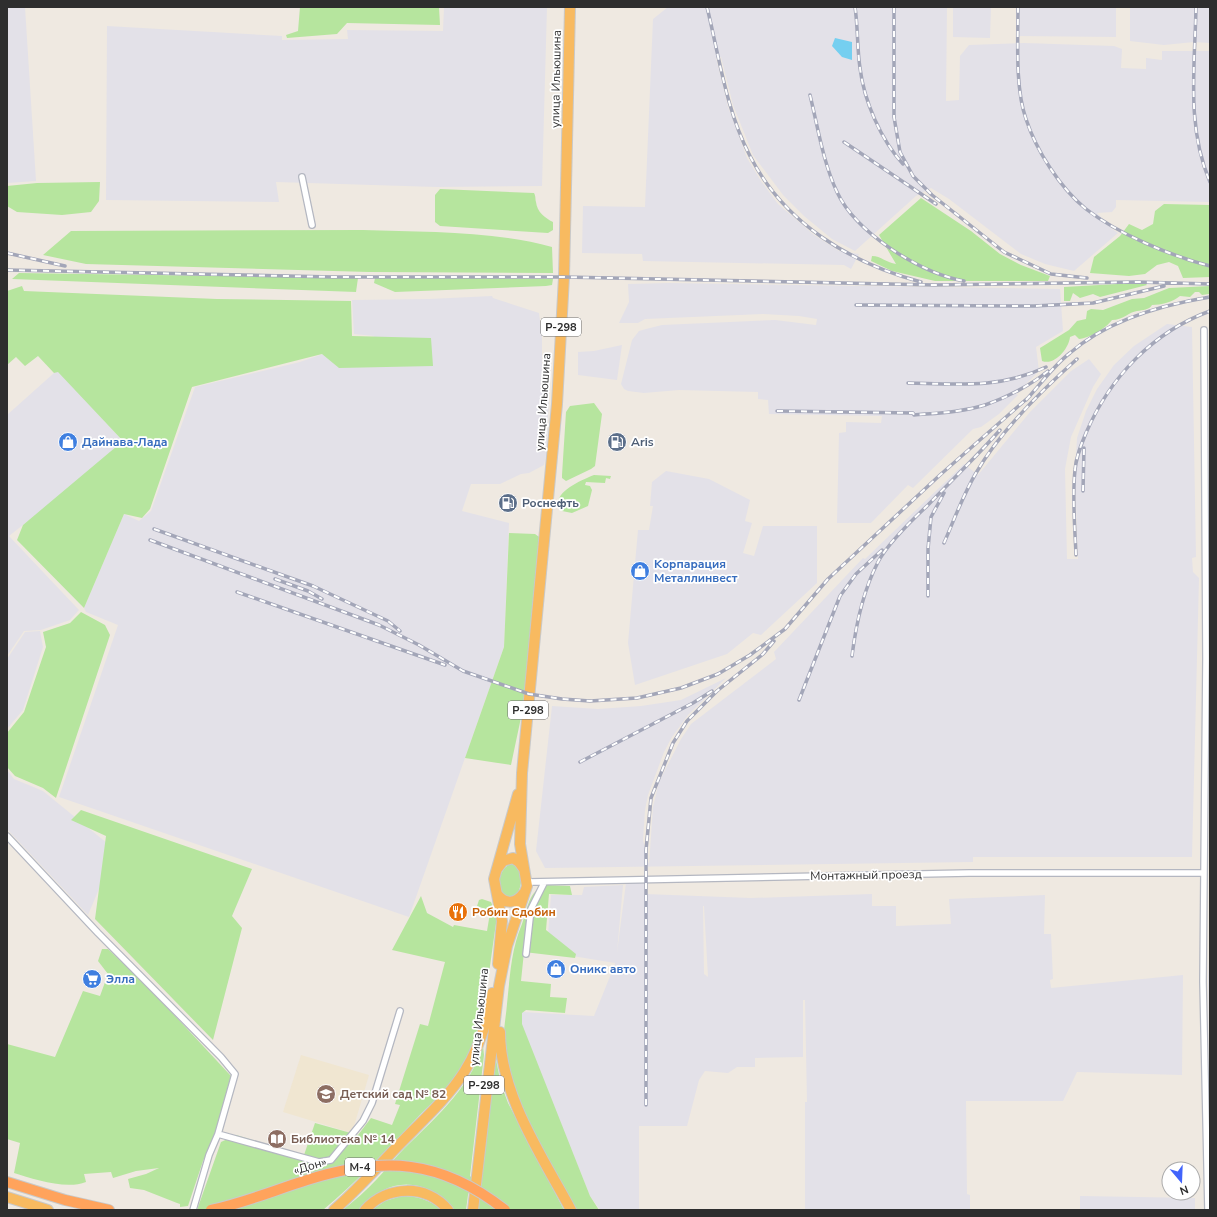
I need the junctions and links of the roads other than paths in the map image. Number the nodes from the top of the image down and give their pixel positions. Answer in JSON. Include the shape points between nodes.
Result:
{"nodes":[{"id":1,"x":570,"y":7,"type":"edge"},
{"id":2,"x":302,"y":177,"type":"dead end"},
{"id":3,"x":312,"y":225,"type":"dead end"},
{"id":4,"x":1204,"y":330,"type":"dead end"},
{"id":5,"x":522,"y":773,"type":"junction"},
{"id":6,"x":7,"y":836,"type":"edge"},
{"id":7,"x":496,"y":871,"type":"junction"},
{"id":8,"x":1204,"y":873,"type":"junction"},
{"id":9,"x":527,"y":882,"type":"junction"},
{"id":10,"x":544,"y":883,"type":"junction"},
{"id":11,"x":496,"y":892,"type":"junction"},
{"id":12,"x":503,"y":947,"type":"junction"},
{"id":13,"x":526,"y":954,"type":"dead end"},
{"id":14,"x":501,"y":960,"type":"junction"},
{"id":15,"x":400,"y":1010,"type":"dead end"},
{"id":16,"x":218,"y":1134,"type":"junction"},
{"id":17,"x":7,"y":1182,"type":"edge"},
{"id":18,"x":7,"y":1197,"type":"edge"},
{"id":19,"x":48,"y":1210,"type":"edge"},
{"id":20,"x":109,"y":1210,"type":"edge"},
{"id":21,"x":193,"y":1210,"type":"edge"},
{"id":22,"x":211,"y":1210,"type":"edge"},
{"id":23,"x":334,"y":1210,"type":"edge"},
{"id":24,"x":365,"y":1210,"type":"edge"},
{"id":25,"x":448,"y":1210,"type":"edge"},
{"id":26,"x":469,"y":1210,"type":"edge"},
{"id":27,"x":473,"y":1210,"type":"edge"},
{"id":28,"x":505,"y":1210,"type":"edge"},
{"id":29,"x":571,"y":1210,"type":"edge"},
{"id":30,"x":1208,"y":1210,"type":"edge"}],
"edges":[{"from":1,"to":5,"type":"highway","name":"улица Ильюшина","number":"Р-298","via":[[564,276],[557,404]]},
{"from":2,"to":3,"type":"street"},
{"from":4,"to":8,"type":"street"},
{"from":5,"to":7,"type":"highway","number":"Р-298","via":[[514,813]]},
{"from":5,"to":9,"type":"highway","number":"Р-298","via":[[520,849]]},
{"from":6,"to":16,"type":"street","via":[[235,1074]]},
{"from":7,"to":9,"type":"highway","via":[[503,862],[513,858],[521,864]]},
{"from":7,"to":11,"type":"highway","number":"Р-298"},
{"from":8,"to":10,"type":"street","name":"Монтажный проезд","via":[[961,873],[653,878]]},
{"from":8,"to":30,"type":"street","via":[[1203,982]]},
{"from":9,"to":10,"type":"street","name":"Монтажный проезд"},
{"from":9,"to":11,"type":"highway","via":[[520,898],[511,903],[504,901]]},
{"from":9,"to":12,"type":"highway","number":"Р-298"},
{"from":10,"to":13,"type":"street","via":[[531,909]]},
{"from":11,"to":12,"type":"highway","number":"Р-298","via":[[501,913]]},
{"from":12,"to":14,"type":"highway","name":"улица Ильюшина","number":"Р-298"},
{"from":14,"to":23,"type":"highway","number":"Р-298","via":[[487,1023],[466,1072],[446,1097]]},
{"from":14,"to":26,"type":"highway","name":"улица Ильюшина","number":"Р-298"},
{"from":14,"to":27,"type":"highway","name":"улица Ильюшина","number":"Р-298"},
{"from":14,"to":29,"type":"highway","via":[[500,1042],[506,1078],[517,1106]]},
{"from":15,"to":16,"type":"street","via":[[372,1103],[363,1121],[331,1160],[319,1162]]},
{"from":16,"to":21,"type":"street"},
{"from":17,"to":20,"type":"highway","via":[[65,1200]]},
{"from":18,"to":19,"type":"highway"},
{"from":22,"to":28,"type":"highway","name":"«Дон»","number":"М-4","bridge":true,"via":[[338,1171],[386,1165],[413,1166],[447,1176]]},
{"from":24,"to":25,"type":"highway","via":[[382,1196],[409,1191],[430,1196]]}]}
